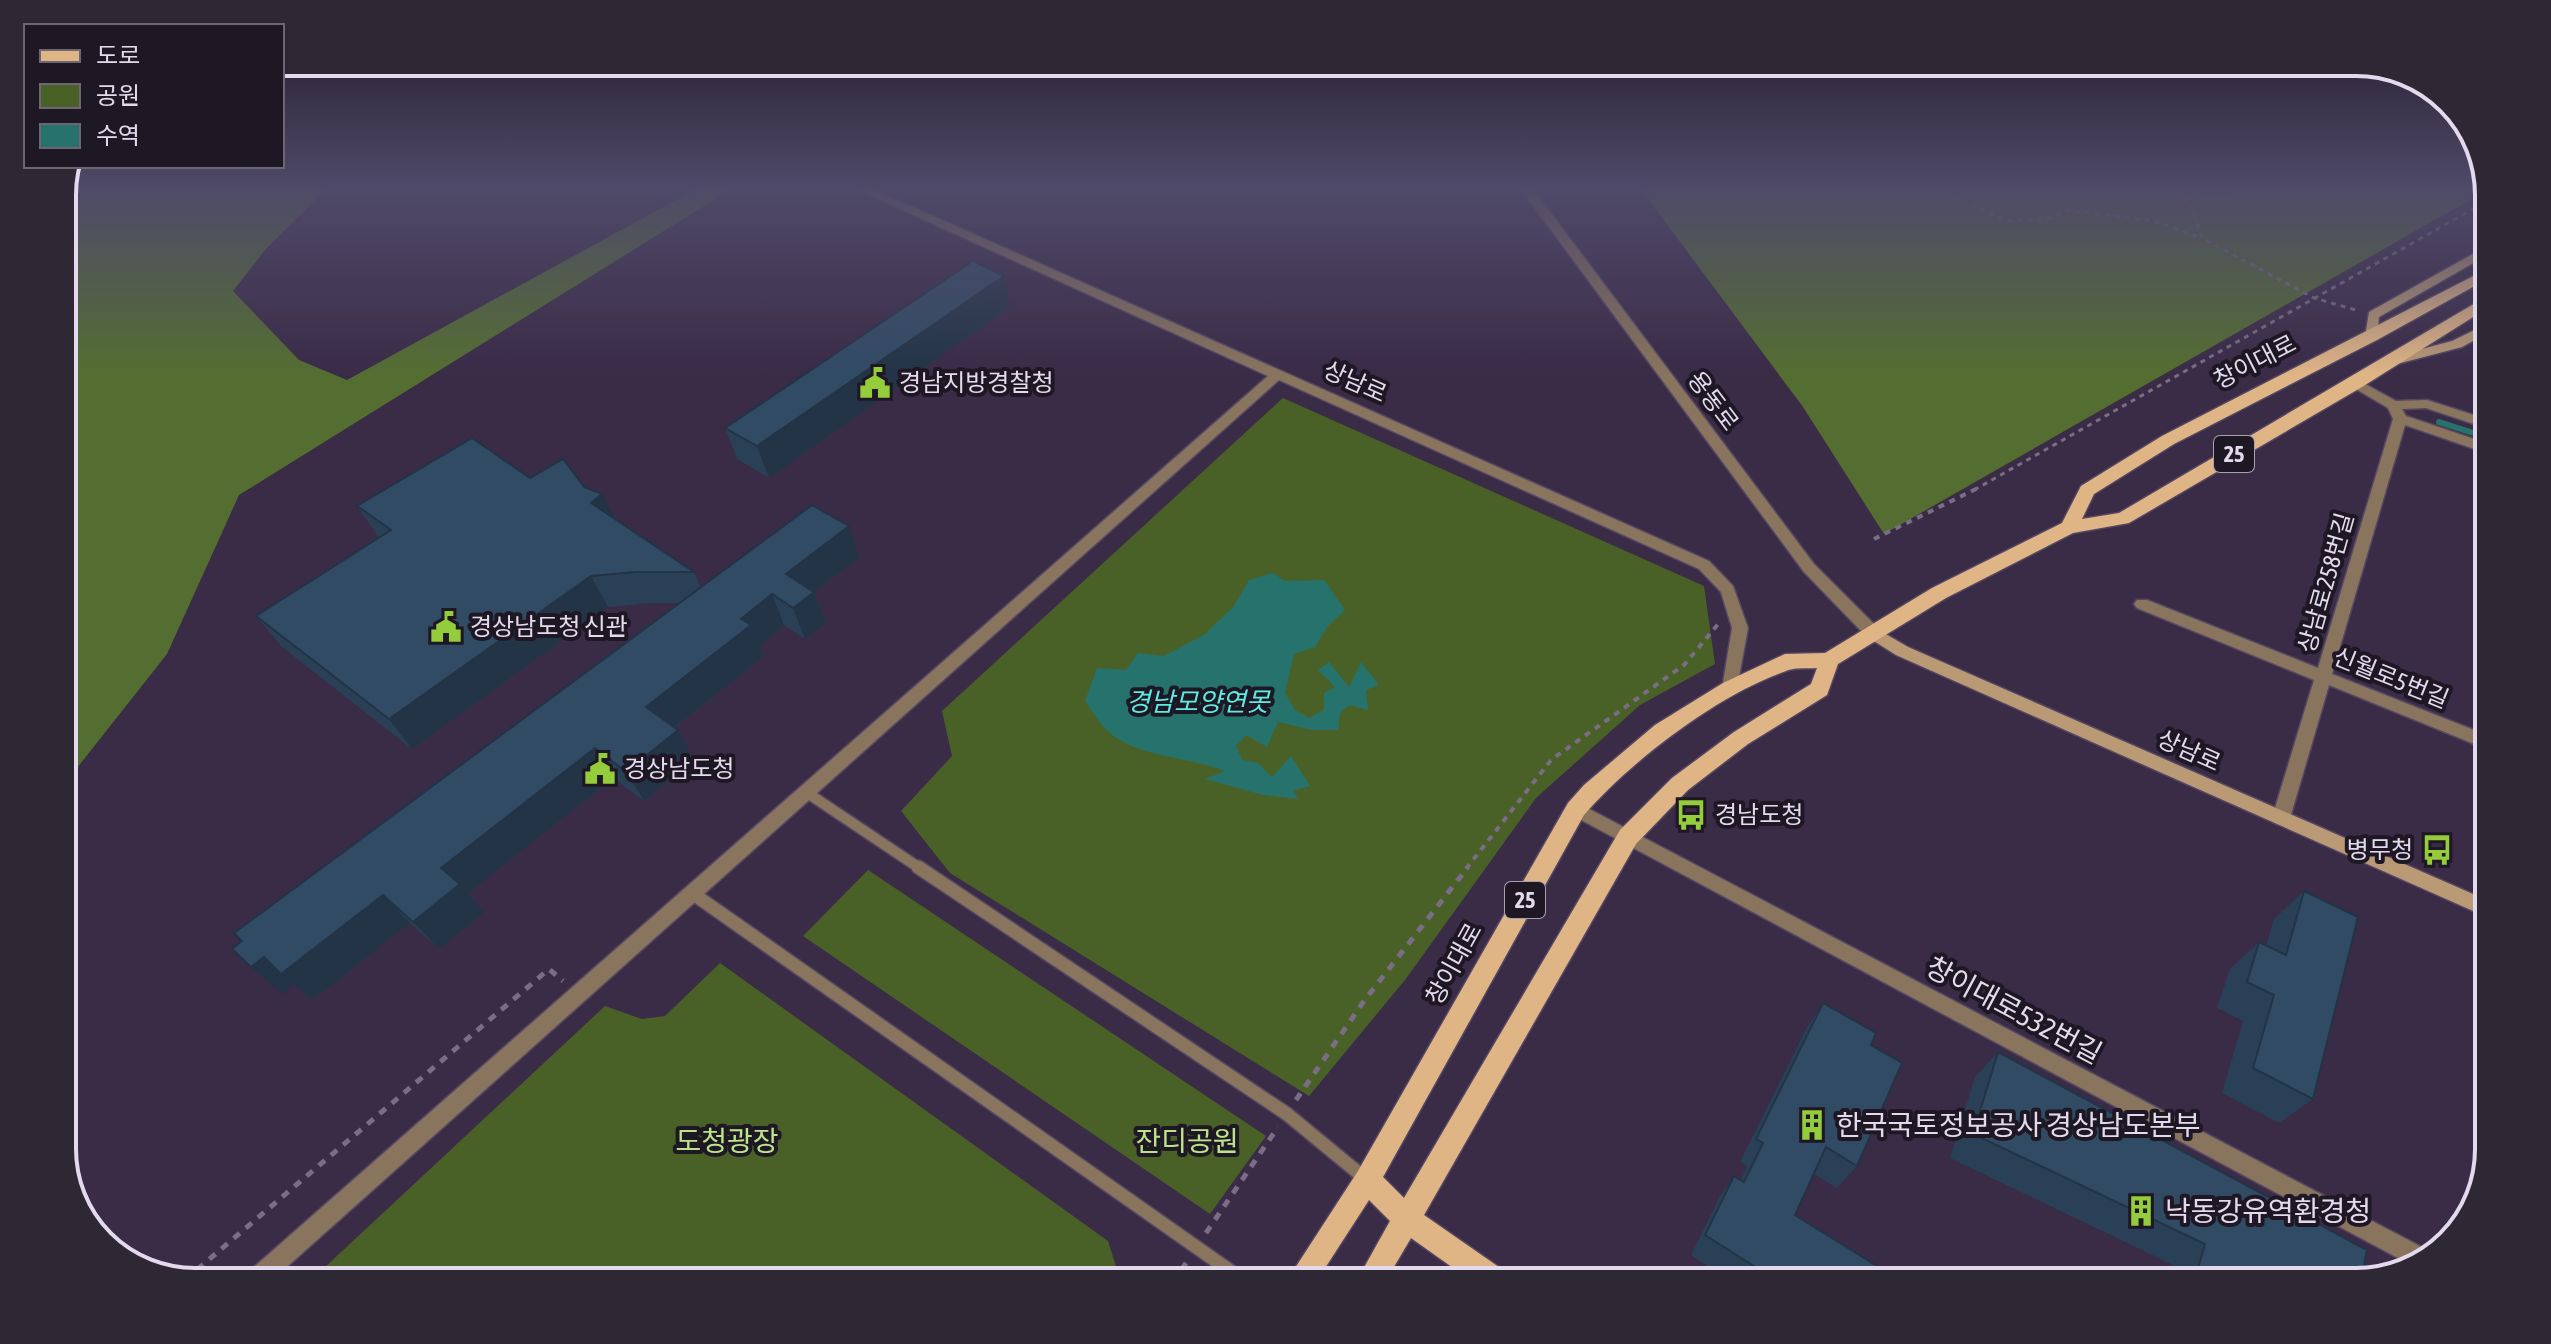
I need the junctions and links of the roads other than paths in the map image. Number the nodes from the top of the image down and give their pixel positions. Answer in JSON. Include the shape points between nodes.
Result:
{"nodes":[{"id":1,"x":1001,"y":251,"type":"edge"},
{"id":2,"x":1573,"y":251,"type":"edge"},
{"id":3,"x":2475,"y":257,"type":"edge"},
{"id":4,"x":2475,"y":280,"type":"edge"},
{"id":5,"x":2475,"y":309,"type":"edge"},
{"id":6,"x":2475,"y":334,"type":"edge"},
{"id":7,"x":2371,"y":337,"type":"junction"},
{"id":8,"x":2391,"y":361,"type":"junction"},
{"id":9,"x":1278,"y":374,"type":"junction"},
{"id":10,"x":2356,"y":383,"type":"junction"},
{"id":11,"x":2397,"y":412,"type":"junction"},
{"id":12,"x":2475,"y":420,"type":"edge"},
{"id":13,"x":2475,"y":443,"type":"edge"},
{"id":14,"x":2069,"y":527,"type":"junction"},
{"id":15,"x":2142,"y":604,"type":"dead end"},
{"id":16,"x":1872,"y":632,"type":"junction"},
{"id":17,"x":1829,"y":660,"type":"junction"},
{"id":18,"x":2323,"y":676,"type":"junction"},
{"id":19,"x":1730,"y":689,"type":"junction"},
{"id":20,"x":2475,"y":737,"type":"edge"},
{"id":21,"x":806,"y":792,"type":"junction"},
{"id":22,"x":1576,"y":809,"type":"junction"},
{"id":23,"x":2281,"y":818,"type":"junction"},
{"id":24,"x":1628,"y":837,"type":"junction"},
{"id":25,"x":692,"y":893,"type":"junction"},
{"id":26,"x":2475,"y":904,"type":"edge"},
{"id":27,"x":1367,"y":1180,"type":"junction"},
{"id":28,"x":1407,"y":1219,"type":"junction"},
{"id":29,"x":2412,"y":1254,"type":"edge"},
{"id":30,"x":270,"y":1268,"type":"edge"},
{"id":31,"x":1226,"y":1268,"type":"edge"},
{"id":32,"x":1310,"y":1268,"type":"edge"},
{"id":33,"x":1378,"y":1268,"type":"edge"},
{"id":34,"x":1476,"y":1268,"type":"edge"}],
"edges":[{"from":1,"to":9,"type":"street","name":"상남로"},
{"from":2,"to":16,"type":"street","name":"용동로","via":[[1809,568]]},
{"from":3,"to":7,"type":"main road","via":[[2373,315]]},
{"from":4,"to":7,"type":"main road","name":"창이대로","number":"25"},
{"from":5,"to":8,"type":"main road","number":"25"},
{"from":6,"to":8,"type":"main road"},
{"from":7,"to":14,"type":"main road","name":"창이대로","number":"25","via":[[2168,440],[2087,490]]},
{"from":8,"to":10,"type":"main road","number":"25"},
{"from":9,"to":19,"type":"street","name":"상남로","via":[[1704,565],[1728,590],[1740,628]]},
{"from":9,"to":21,"type":"street"},
{"from":10,"to":11,"type":"street"},
{"from":10,"to":14,"type":"main road","number":"25","via":[[2123,519]]},
{"from":11,"to":12,"type":"street","via":[[2427,404]]},
{"from":11,"to":13,"type":"street"},
{"from":11,"to":18,"type":"street","name":"상남로258번길"},
{"from":14,"to":16,"type":"main road","number":"25"},
{"from":15,"to":18,"type":"street","name":"신월로5번길"},
{"from":16,"to":17,"type":"main road","number":"25"},
{"from":16,"to":23,"type":"main road","name":"상남로","via":[[1902,651]]},
{"from":17,"to":19,"type":"main road","name":"창이대로","number":"25","via":[[1785,662]]},
{"from":17,"to":24,"type":"main road","via":[[1820,689],[1693,775]]},
{"from":18,"to":20,"type":"street","name":"신월로5번길"},
{"from":18,"to":23,"type":"street","name":"상남로258번길"},
{"from":19,"to":22,"type":"main road","name":"창이대로","number":"25","via":[[1662,731]]},
{"from":21,"to":25,"type":"street"},
{"from":21,"to":27,"type":"lane","via":[[1287,1114]]},
{"from":22,"to":24,"type":"street","name":"창이대로532번길"},
{"from":22,"to":27,"type":"main road","name":"창이대로","number":"25"},
{"from":23,"to":26,"type":"main road","name":"상남로"},
{"from":24,"to":28,"type":"main road"},
{"from":24,"to":29,"type":"street","name":"창이대로532번길"},
{"from":25,"to":30,"type":"street"},
{"from":25,"to":31,"type":"lane"},
{"from":27,"to":28,"type":"main road"},
{"from":27,"to":32,"type":"main road","name":"창이대로","number":"25"},
{"from":28,"to":33,"type":"main road"},
{"from":28,"to":34,"type":"main road"}]}
